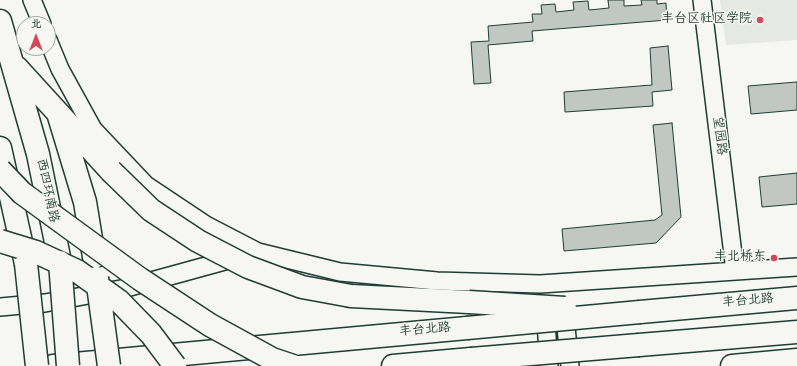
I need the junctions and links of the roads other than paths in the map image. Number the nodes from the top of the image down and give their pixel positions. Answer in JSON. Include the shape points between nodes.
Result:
{"nodes":[{"id":1,"x":32,"y":0,"type":"edge"},
{"id":2,"x":702,"y":0,"type":"edge"},
{"id":3,"x":39,"y":16,"type":"edge"},
{"id":4,"x":0,"y":21,"type":"edge"},
{"id":5,"x":55,"y":56,"type":"edge"},
{"id":6,"x":13,"y":64,"type":"junction"},
{"id":7,"x":58,"y":113,"type":"junction"},
{"id":8,"x":0,"y":148,"type":"edge"},
{"id":9,"x":0,"y":170,"type":"edge"},
{"id":10,"x":0,"y":241,"type":"edge"},
{"id":11,"x":258,"y":252,"type":"junction"},
{"id":12,"x":797,"y":267,"type":"edge"},
{"id":13,"x":735,"y":271,"type":"junction"},
{"id":14,"x":540,"y":284,"type":"junction"},
{"id":15,"x":567,"y":284,"type":"junction"},
{"id":16,"x":797,"y":298,"type":"edge"},
{"id":17,"x":0,"y":307,"type":"edge"},
{"id":18,"x":640,"y":312,"type":"junction"},
{"id":19,"x":797,"y":332,"type":"edge"},
{"id":20,"x":797,"y":360,"type":"edge"},
{"id":21,"x":37,"y":366,"type":"edge"},
{"id":22,"x":53,"y":366,"type":"edge"},
{"id":23,"x":68,"y":366,"type":"edge"},
{"id":24,"x":109,"y":366,"type":"edge"},
{"id":25,"x":175,"y":366,"type":"edge"},
{"id":26,"x":293,"y":366,"type":"edge"},
{"id":27,"x":393,"y":366,"type":"edge"},
{"id":28,"x":549,"y":366,"type":"edge"},
{"id":29,"x":570,"y":366,"type":"edge"},
{"id":30,"x":732,"y":366,"type":"edge"}],
"edges":[{"from":1,"to":3,"type":"street"},
{"from":2,"to":13,"type":"street","name":"望园路"},
{"from":4,"to":6,"type":"highway","name":"西四环南路"},
{"from":5,"to":11,"type":"street","via":[[93,129],[146,185],[206,225]]},
{"from":6,"to":7,"type":"highway"},
{"from":6,"to":23,"type":"highway","name":"西四环南路","bridge":true,"via":[[38,154],[60,262]]},
{"from":7,"to":18,"type":"highway","bridge":true,"via":[[151,210],[204,244],[248,267],[302,287],[351,296]]},
{"from":7,"to":24,"type":"highway","bridge":true,"via":[[85,202]]},
{"from":8,"to":21,"type":"highway","bridge":true,"via":[[26,264]]},
{"from":9,"to":26,"type":"highway","bridge":true,"via":[[22,193],[140,279],[210,325],[272,359]]},
{"from":10,"to":25,"type":"highway","bridge":true,"via":[[36,252],[77,271],[119,301],[151,334]]},
{"from":11,"to":14,"type":"street","via":[[340,272],[437,281]]},
{"from":11,"to":17,"type":"street","via":[[126,288],[46,303]]},
{"from":12,"to":13,"type":"street"},
{"from":13,"to":15,"type":"street"},
{"from":14,"to":15,"type":"street"},
{"from":14,"to":28,"type":"street","via":[[544,298]]},
{"from":15,"to":29,"type":"street","via":[[563,303]]},
{"from":16,"to":18,"type":"highway","name":"丰台北路"},
{"from":18,"to":22,"type":"highway","name":"丰台北路","bridge":true},
{"from":19,"to":27,"type":"highway","bridge":true},
{"from":20,"to":30,"type":"highway"}]}
